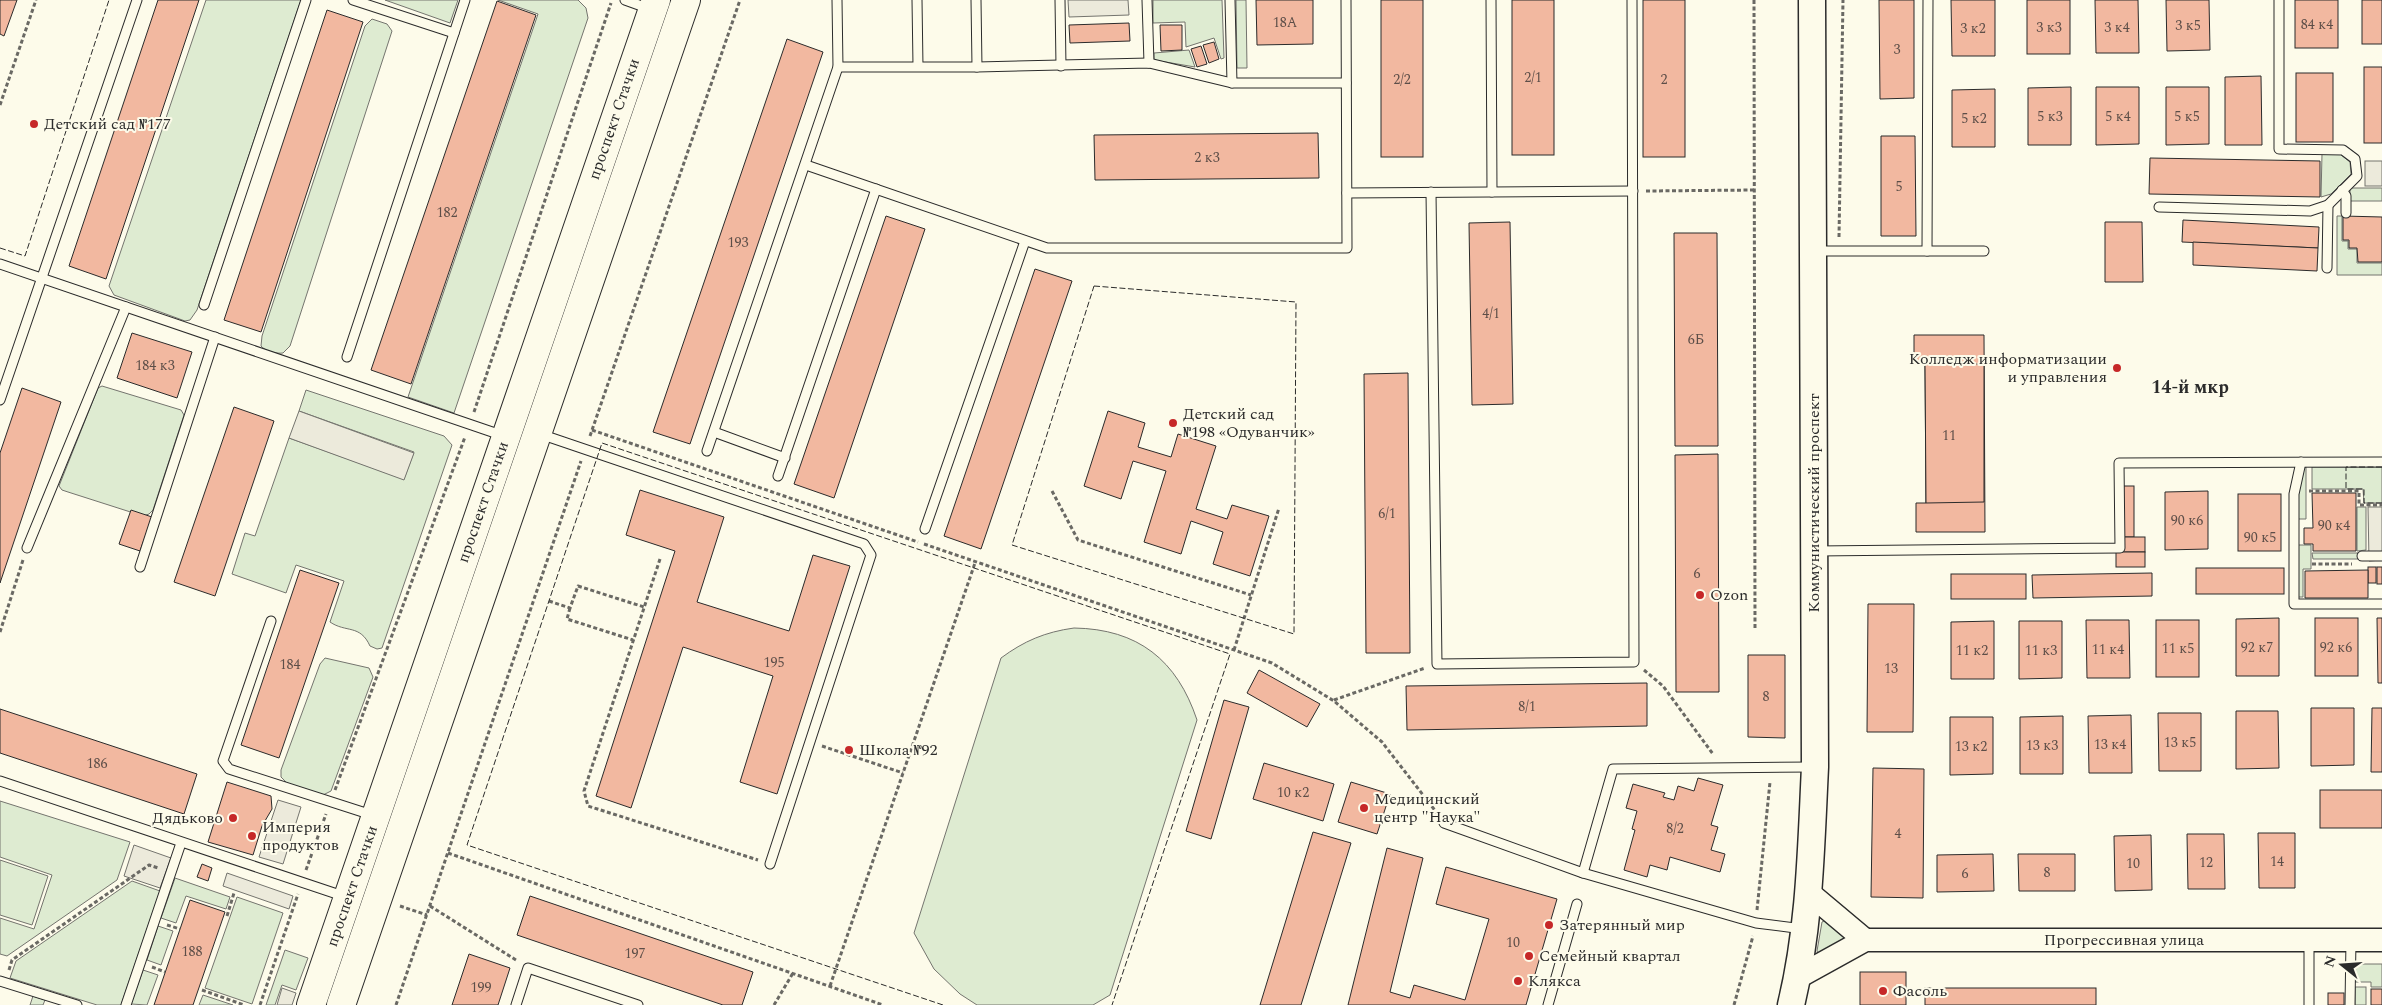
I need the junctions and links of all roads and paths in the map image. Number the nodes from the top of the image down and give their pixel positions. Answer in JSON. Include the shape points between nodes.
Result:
{"nodes":[{"id":1,"x":36,"y":0,"type":"edge"},
{"id":2,"x":137,"y":0,"type":"edge"},
{"id":3,"x":306,"y":0,"type":"edge"},
{"id":4,"x":353,"y":0,"type":"edge"},
{"id":5,"x":465,"y":0,"type":"edge"},
{"id":6,"x":612,"y":0,"type":"edge"},
{"id":7,"x":625,"y":0,"type":"edge"},
{"id":8,"x":686,"y":0,"type":"edge"},
{"id":9,"x":740,"y":0,"type":"edge"},
{"id":10,"x":837,"y":0,"type":"edge"},
{"id":11,"x":917,"y":0,"type":"edge"},
{"id":12,"x":976,"y":0,"type":"edge"},
{"id":13,"x":1060,"y":0,"type":"edge"},
{"id":14,"x":1147,"y":0,"type":"edge"},
{"id":15,"x":1230,"y":0,"type":"edge"},
{"id":16,"x":1346,"y":0,"type":"edge"},
{"id":17,"x":1491,"y":0,"type":"edge"},
{"id":18,"x":1632,"y":0,"type":"edge"},
{"id":19,"x":1754,"y":0,"type":"edge"},
{"id":20,"x":1812,"y":0,"type":"edge"},
{"id":21,"x":1843,"y":0,"type":"edge"},
{"id":22,"x":1928,"y":0,"type":"edge"},
{"id":23,"x":2279,"y":0,"type":"edge"},
{"id":24,"x":654,"y":5,"type":"edge"},
{"id":25,"x":454,"y":33,"type":"junction"},
{"id":26,"x":1149,"y":63,"type":"junction"},
{"id":27,"x":918,"y":66,"type":"junction"},
{"id":28,"x":1062,"y":66,"type":"junction"},
{"id":29,"x":838,"y":67,"type":"junction"},
{"id":30,"x":977,"y":67,"type":"junction"},
{"id":31,"x":1232,"y":83,"type":"junction"},
{"id":32,"x":1346,"y":83,"type":"junction"},
{"id":33,"x":0,"y":105,"type":"edge"},
{"id":34,"x":806,"y":165,"type":"junction"},
{"id":35,"x":876,"y":189,"type":"junction"},
{"id":36,"x":1756,"y":190,"type":"junction"},
{"id":37,"x":2342,"y":190,"type":"junction"},
{"id":38,"x":1633,"y":191,"type":"junction"},
{"id":39,"x":1432,"y":192,"type":"junction"},
{"id":40,"x":1492,"y":192,"type":"junction"},
{"id":41,"x":1346,"y":193,"type":"junction"},
{"id":42,"x":2328,"y":205,"type":"junction"},
{"id":43,"x":2159,"y":207,"type":"dead end"},
{"id":44,"x":2346,"y":214,"type":"dead end"},
{"id":45,"x":1025,"y":241,"type":"junction"},
{"id":46,"x":1813,"y":251,"type":"junction"},
{"id":47,"x":1839,"y":251,"type":"junction"},
{"id":48,"x":1927,"y":251,"type":"junction"},
{"id":49,"x":1984,"y":251,"type":"dead end"},
{"id":50,"x":0,"y":264,"type":"edge"},
{"id":51,"x":2327,"y":268,"type":"dead end"},
{"id":52,"x":42,"y":278,"type":"junction"},
{"id":53,"x":204,"y":305,"type":"dead end"},
{"id":54,"x":126,"y":307,"type":"junction"},
{"id":55,"x":215,"y":337,"type":"junction"},
{"id":56,"x":347,"y":357,"type":"dead end"},
{"id":57,"x":0,"y":400,"type":"edge"},
{"id":58,"x":469,"y":424,"type":"junction"},
{"id":59,"x":592,"y":430,"type":"junction"},
{"id":60,"x":714,"y":432,"type":"junction"},
{"id":61,"x":537,"y":433,"type":"junction"},
{"id":62,"x":505,"y":437,"type":"junction"},
{"id":63,"x":586,"y":449,"type":"junction"},
{"id":64,"x":707,"y":451,"type":"dead end"},
{"id":65,"x":784,"y":458,"type":"junction"},
{"id":66,"x":2301,"y":462,"type":"junction"},
{"id":67,"x":2382,"y":462,"type":"edge"},
{"id":68,"x":778,"y":476,"type":"dead end"},
{"id":69,"x":1052,"y":491,"type":"dead end"},
{"id":70,"x":2308,"y":491,"type":"dead end"},
{"id":71,"x":2382,"y":505,"type":"edge"},
{"id":72,"x":1279,"y":508,"type":"dead end"},
{"id":73,"x":925,"y":529,"type":"dead end"},
{"id":74,"x":27,"y":548,"type":"joint"},
{"id":75,"x":1815,"y":551,"type":"junction"},
{"id":76,"x":2362,"y":556,"type":"joint"},
{"id":77,"x":2382,"y":556,"type":"edge"},
{"id":78,"x":660,"y":559,"type":"dead end"},
{"id":79,"x":975,"y":563,"type":"junction"},
{"id":80,"x":2312,"y":564,"type":"dead end"},
{"id":81,"x":140,"y":567,"type":"dead end"},
{"id":82,"x":1251,"y":595,"type":"junction"},
{"id":83,"x":549,"y":601,"type":"dead end"},
{"id":84,"x":2382,"y":604,"type":"edge"},
{"id":85,"x":570,"y":608,"type":"junction"},
{"id":86,"x":644,"y":608,"type":"junction"},
{"id":87,"x":271,"y":621,"type":"dead end"},
{"id":88,"x":1755,"y":629,"type":"dead end"},
{"id":89,"x":0,"y":632,"type":"edge"},
{"id":90,"x":633,"y":640,"type":"junction"},
{"id":91,"x":1234,"y":650,"type":"junction"},
{"id":92,"x":1634,"y":662,"type":"junction"},
{"id":93,"x":1437,"y":664,"type":"junction"},
{"id":94,"x":1334,"y":701,"type":"junction"},
{"id":95,"x":810,"y":742,"type":"junction"},
{"id":96,"x":1815,"y":767,"type":"junction"},
{"id":97,"x":1723,"y":768,"type":"junction"},
{"id":98,"x":1772,"y":769,"type":"junction"},
{"id":99,"x":903,"y":773,"type":"junction"},
{"id":100,"x":0,"y":781,"type":"edge"},
{"id":101,"x":387,"y":783,"type":"junction"},
{"id":102,"x":414,"y":793,"type":"junction"},
{"id":103,"x":331,"y":802,"type":"junction"},
{"id":104,"x":375,"y":816,"type":"junction"},
{"id":105,"x":1444,"y":822,"type":"joint"},
{"id":106,"x":181,"y":843,"type":"junction"},
{"id":107,"x":448,"y":853,"type":"junction"},
{"id":108,"x":770,"y":864,"type":"joint"},
{"id":109,"x":172,"y":872,"type":"junction"},
{"id":110,"x":1583,"y":873,"type":"junction"},
{"id":111,"x":302,"y":882,"type":"junction"},
{"id":112,"x":1809,"y":893,"type":"junction"},
{"id":113,"x":234,"y":894,"type":"dead end"},
{"id":114,"x":348,"y":898,"type":"junction"},
{"id":115,"x":1577,"y":904,"type":"dead end"},
{"id":116,"x":430,"y":906,"type":"junction"},
{"id":117,"x":227,"y":916,"type":"dead end"},
{"id":118,"x":1756,"y":923,"type":"junction"},
{"id":119,"x":1805,"y":929,"type":"junction"},
{"id":120,"x":1865,"y":940,"type":"junction"},
{"id":121,"x":2309,"y":940,"type":"junction"},
{"id":122,"x":2350,"y":940,"type":"junction"},
{"id":123,"x":2382,"y":940,"type":"edge"},
{"id":124,"x":528,"y":968,"type":"junction"},
{"id":125,"x":792,"y":973,"type":"junction"},
{"id":126,"x":1798,"y":977,"type":"junction"},
{"id":127,"x":2,"y":982,"type":"edge"},
{"id":128,"x":830,"y":986,"type":"junction"},
{"id":129,"x":202,"y":990,"type":"dead end"},
{"id":130,"x":76,"y":1005,"type":"edge"},
{"id":131,"x":126,"y":1005,"type":"edge"},
{"id":132,"x":244,"y":1005,"type":"edge"},
{"id":133,"x":260,"y":1005,"type":"edge"},
{"id":134,"x":311,"y":1005,"type":"edge"},
{"id":135,"x":341,"y":1005,"type":"edge"},
{"id":136,"x":396,"y":1005,"type":"edge"},
{"id":137,"x":516,"y":1005,"type":"edge"},
{"id":138,"x":638,"y":1005,"type":"edge"},
{"id":139,"x":774,"y":1005,"type":"edge"},
{"id":140,"x":884,"y":1005,"type":"edge"},
{"id":141,"x":1548,"y":1005,"type":"edge"},
{"id":142,"x":1734,"y":1005,"type":"edge"},
{"id":143,"x":1790,"y":1005,"type":"edge"},
{"id":144,"x":2309,"y":1005,"type":"edge"},
{"id":145,"x":2350,"y":1005,"type":"edge"}],
"edges":[{"from":1,"to":33,"type":"path"},
{"from":2,"to":52,"type":"lane"},
{"from":3,"to":53,"type":"lane"},
{"from":4,"to":25,"type":"lane"},
{"from":5,"to":25,"type":"lane"},
{"from":6,"to":58,"type":"path"},
{"from":7,"to":24,"type":"lane"},
{"from":8,"to":61,"type":"main road","name":"проспект Стачки"},
{"from":9,"to":59,"type":"path"},
{"from":10,"to":29,"type":"lane"},
{"from":11,"to":27,"type":"lane"},
{"from":12,"to":30,"type":"lane"},
{"from":13,"to":28,"type":"lane"},
{"from":14,"to":26,"type":"lane"},
{"from":15,"to":31,"type":"lane"},
{"from":16,"to":32,"type":"lane"},
{"from":17,"to":40,"type":"lane"},
{"from":18,"to":38,"type":"lane"},
{"from":19,"to":36,"type":"path"},
{"from":20,"to":46,"type":"main road","name":"Коммунистический проспект"},
{"from":21,"to":47,"type":"path"},
{"from":22,"to":48,"type":"lane"},
{"from":23,"to":37,"type":"lane","via":[[2279,150],[2343,150],[2355,159],[2357,176]]},
{"from":24,"to":62,"type":"main road","name":"проспект Стачки"},
{"from":25,"to":56,"type":"lane"},
{"from":26,"to":28,"type":"lane"},
{"from":26,"to":31,"type":"lane"},
{"from":27,"to":29,"type":"lane"},
{"from":27,"to":30,"type":"lane"},
{"from":28,"to":30,"type":"lane"},
{"from":29,"to":34,"type":"lane"},
{"from":31,"to":32,"type":"lane"},
{"from":32,"to":41,"type":"lane"},
{"from":34,"to":35,"type":"lane"},
{"from":34,"to":60,"type":"lane"},
{"from":35,"to":45,"type":"lane"},
{"from":35,"to":65,"type":"lane"},
{"from":36,"to":38,"type":"path"},
{"from":36,"to":88,"type":"path"},
{"from":37,"to":42,"type":"lane"},
{"from":37,"to":44,"type":"lane","via":[[2346,196]]},
{"from":38,"to":40,"type":"lane"},
{"from":38,"to":92,"type":"lane"},
{"from":39,"to":40,"type":"lane"},
{"from":39,"to":41,"type":"lane"},
{"from":39,"to":93,"type":"lane"},
{"from":41,"to":45,"type":"lane","via":[[1347,248],[1048,248]]},
{"from":42,"to":43,"type":"lane","via":[[2310,211]]},
{"from":42,"to":51,"type":"lane"},
{"from":45,"to":73,"type":"lane"},
{"from":46,"to":47,"type":"lane"},
{"from":46,"to":75,"type":"main road","name":"Коммунистический проспект"},
{"from":47,"to":48,"type":"lane"},
{"from":48,"to":49,"type":"lane"},
{"from":50,"to":52,"type":"lane"},
{"from":52,"to":54,"type":"lane"},
{"from":52,"to":57,"type":"lane"},
{"from":54,"to":55,"type":"lane"},
{"from":54,"to":74,"type":"lane"},
{"from":55,"to":58,"type":"lane"},
{"from":55,"to":81,"type":"lane"},
{"from":58,"to":62,"type":"lane"},
{"from":58,"to":103,"type":"path"},
{"from":59,"to":63,"type":"path"},
{"from":59,"to":79,"type":"path"},
{"from":60,"to":64,"type":"lane"},
{"from":60,"to":65,"type":"lane"},
{"from":61,"to":63,"type":"lane"},
{"from":61,"to":102,"type":"main road","name":"проспект Стачки"},
{"from":62,"to":101,"type":"main road","name":"проспект Стачки"},
{"from":63,"to":95,"type":"lane","via":[[864,544],[871,555]]},
{"from":63,"to":107,"type":"path"},
{"from":65,"to":68,"type":"lane"},
{"from":66,"to":67,"type":"lane"},
{"from":66,"to":75,"type":"lane","via":[[2119,463],[2120,548]]},
{"from":66,"to":84,"type":"lane","via":[[2294,494],[2294,604]]},
{"from":69,"to":82,"type":"path","via":[[1078,540]]},
{"from":70,"to":71,"type":"path","via":[[2359,491],[2359,505]]},
{"from":72,"to":82,"type":"path"},
{"from":74,"to":89,"type":"path"},
{"from":75,"to":96,"type":"main road","name":"Коммунистический проспект"},
{"from":76,"to":77,"type":"lane"},
{"from":76,"to":80,"type":"path","via":[[2362,564]]},
{"from":78,"to":86,"type":"path"},
{"from":79,"to":91,"type":"path"},
{"from":79,"to":99,"type":"path"},
{"from":82,"to":91,"type":"path"},
{"from":83,"to":85,"type":"path"},
{"from":85,"to":86,"type":"path","via":[[578,586]]},
{"from":85,"to":90,"type":"path","via":[[567,619]]},
{"from":86,"to":90,"type":"path"},
{"from":87,"to":103,"type":"lane","via":[[224,761],[228,769]]},
{"from":90,"to":108,"type":"path","via":[[584,791],[588,806]]},
{"from":91,"to":94,"type":"path","via":[[1272,663]]},
{"from":92,"to":93,"type":"lane"},
{"from":92,"to":97,"type":"path","via":[[1663,686]]},
{"from":93,"to":94,"type":"path"},
{"from":94,"to":105,"type":"path","via":[[1382,742]]},
{"from":95,"to":99,"type":"path"},
{"from":95,"to":108,"type":"lane"},
{"from":96,"to":98,"type":"lane"},
{"from":96,"to":112,"type":"main road","name":"Коммунистический проспект"},
{"from":97,"to":98,"type":"lane"},
{"from":97,"to":110,"type":"lane","via":[[1613,769]]},
{"from":98,"to":118,"type":"path"},
{"from":99,"to":128,"type":"path"},
{"from":100,"to":106,"type":"lane"},
{"from":101,"to":102,"type":"main road"},
{"from":101,"to":104,"type":"main road","name":"проспект Стачки"},
{"from":102,"to":135,"type":"main road","name":"проспект Стачки"},
{"from":103,"to":104,"type":"lane"},
{"from":103,"to":111,"type":"path"},
{"from":104,"to":114,"type":"main road","name":"проспект Стачки"},
{"from":105,"to":110,"type":"lane"},
{"from":106,"to":109,"type":"lane"},
{"from":106,"to":111,"type":"lane"},
{"from":107,"to":116,"type":"path"},
{"from":107,"to":125,"type":"path"},
{"from":109,"to":127,"type":"path","via":[[149,865],[12,960]]},
{"from":109,"to":131,"type":"lane"},
{"from":110,"to":118,"type":"lane"},
{"from":111,"to":114,"type":"lane"},
{"from":111,"to":133,"type":"path"},
{"from":112,"to":119,"type":"main road","name":"Коммунистический проспект"},
{"from":112,"to":120,"type":"street"},
{"from":113,"to":117,"type":"path"},
{"from":114,"to":134,"type":"main road","name":"проспект Стачки"},
{"from":115,"to":141,"type":"lane"},
{"from":116,"to":124,"type":"path"},
{"from":116,"to":136,"type":"path"},
{"from":118,"to":119,"type":"lane"},
{"from":118,"to":142,"type":"path"},
{"from":119,"to":126,"type":"main road","name":"Коммунистический проспект"},
{"from":120,"to":121,"type":"street","name":"Прогрессивная улица"},
{"from":120,"to":126,"type":"street"},
{"from":121,"to":122,"type":"street","name":"Прогрессивная улица"},
{"from":121,"to":144,"type":"lane"},
{"from":122,"to":123,"type":"street","name":"Прогрессивная улица"},
{"from":122,"to":145,"type":"lane"},
{"from":124,"to":137,"type":"lane"},
{"from":124,"to":138,"type":"lane"},
{"from":125,"to":128,"type":"path"},
{"from":125,"to":139,"type":"path"},
{"from":126,"to":143,"type":"main road","name":"Коммунистический проспект"},
{"from":127,"to":130,"type":"lane"},
{"from":128,"to":140,"type":"path"},
{"from":129,"to":132,"type":"path"}]}
